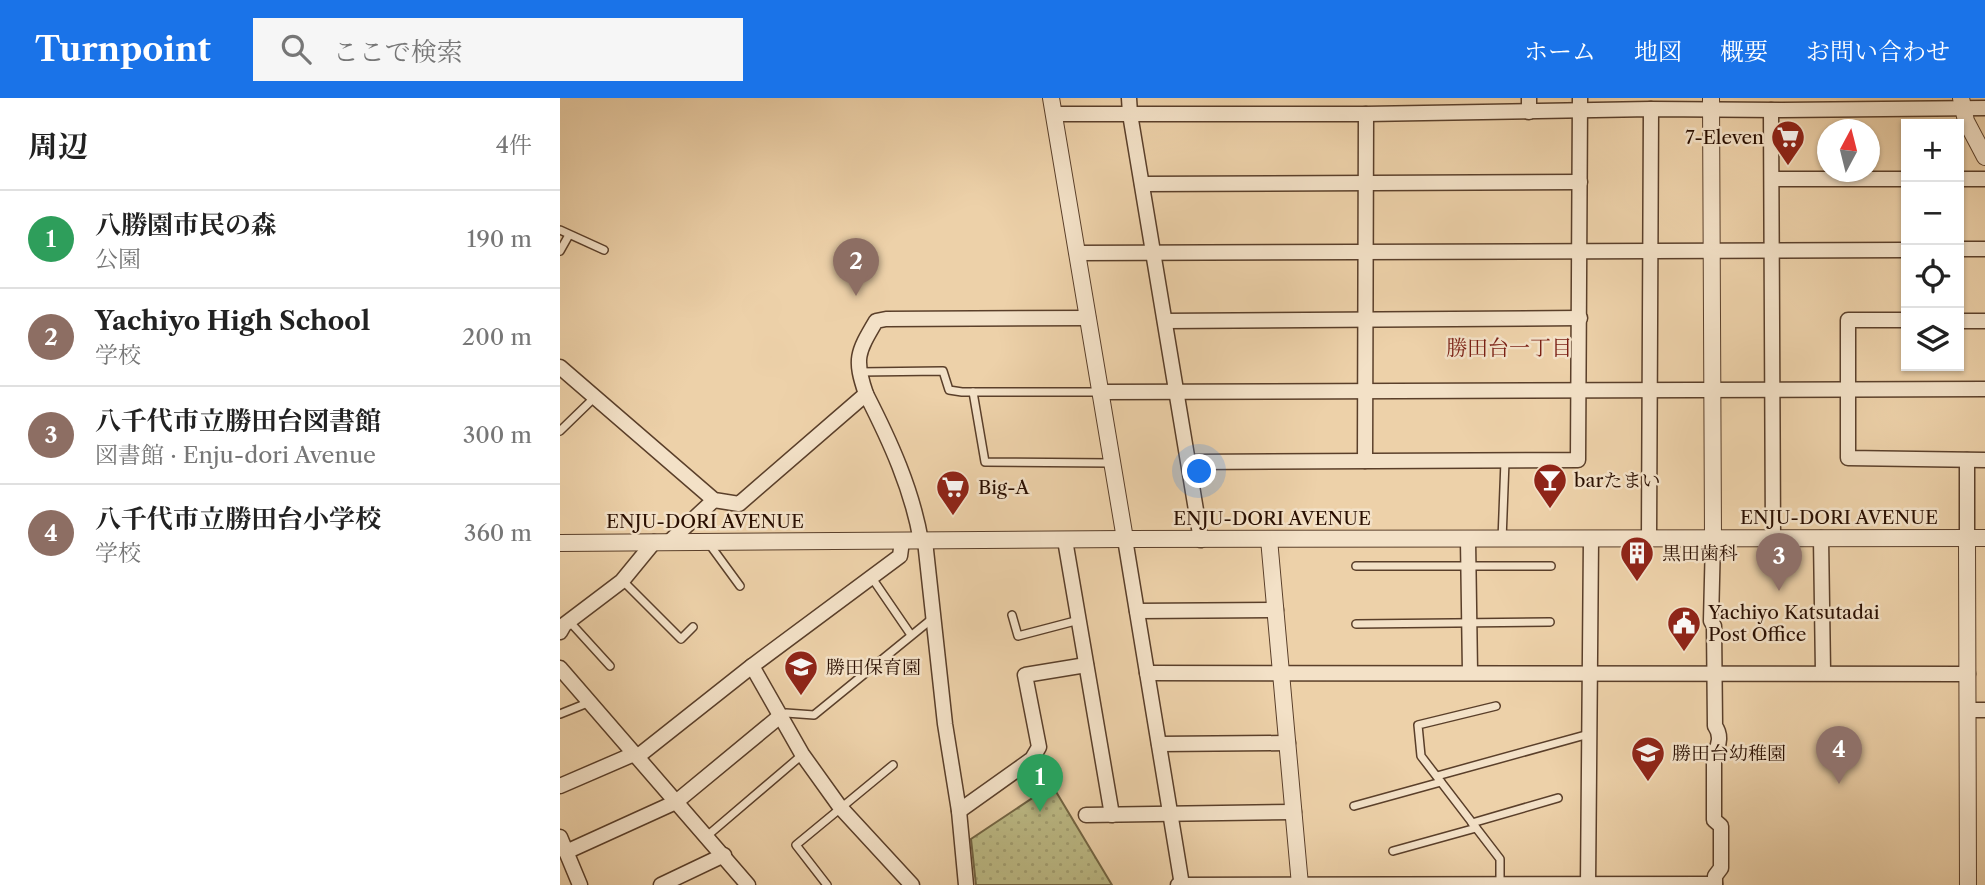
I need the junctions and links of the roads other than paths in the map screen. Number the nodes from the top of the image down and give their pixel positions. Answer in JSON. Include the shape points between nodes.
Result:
{"nodes":[{"id":1,"x":1129,"y":98,"type":"edge"},
{"id":2,"x":1264,"y":98,"type":"edge"},
{"id":3,"x":1961,"y":103,"type":"edge"},
{"id":4,"x":1580,"y":104,"type":"edge"},
{"id":5,"x":1711,"y":104,"type":"edge"},
{"id":6,"x":1529,"y":105,"type":"edge"},
{"id":7,"x":1052,"y":106,"type":"edge"},
{"id":8,"x":1779,"y":106,"type":"edge"},
{"id":9,"x":1651,"y":108,"type":"junction"},
{"id":10,"x":1985,"y":108,"type":"edge"},
{"id":11,"x":1130,"y":114,"type":"junction"},
{"id":12,"x":1264,"y":114,"type":"junction"},
{"id":13,"x":1366,"y":114,"type":"junction"},
{"id":14,"x":1985,"y":157,"type":"edge"},
{"id":15,"x":1772,"y":179,"type":"junction"},
{"id":16,"x":1901,"y":179,"type":"edge"},
{"id":17,"x":1964,"y":179,"type":"edge"},
{"id":18,"x":1985,"y":179,"type":"edge"},
{"id":19,"x":1580,"y":182,"type":"junction"},
{"id":20,"x":1366,"y":183,"type":"junction"},
{"id":21,"x":1142,"y":184,"type":"junction"},
{"id":22,"x":560,"y":230,"type":"edge"},
{"id":23,"x":569,"y":234,"type":"junction"},
{"id":24,"x":1964,"y":249,"type":"edge"},
{"id":25,"x":1985,"y":249,"type":"edge"},
{"id":26,"x":604,"y":250,"type":"dead end"},
{"id":27,"x":1713,"y":250,"type":"junction"},
{"id":28,"x":1772,"y":250,"type":"junction"},
{"id":29,"x":1901,"y":250,"type":"edge"},
{"id":30,"x":560,"y":251,"type":"edge"},
{"id":31,"x":1580,"y":251,"type":"junction"},
{"id":32,"x":1650,"y":251,"type":"junction"},
{"id":33,"x":1365,"y":252,"type":"junction"},
{"id":34,"x":1077,"y":253,"type":"junction"},
{"id":35,"x":1154,"y":253,"type":"junction"},
{"id":36,"x":1088,"y":318,"type":"junction"},
{"id":37,"x":1580,"y":318,"type":"junction"},
{"id":38,"x":1365,"y":320,"type":"junction"},
{"id":39,"x":1901,"y":320,"type":"edge"},
{"id":40,"x":1165,"y":321,"type":"junction"},
{"id":41,"x":1964,"y":321,"type":"edge"},
{"id":42,"x":1985,"y":321,"type":"edge"},
{"id":43,"x":858,"y":372,"type":"junction"},
{"id":44,"x":563,"y":375,"type":"edge"},
{"id":45,"x":1985,"y":388,"type":"edge"},
{"id":46,"x":1772,"y":389,"type":"junction"},
{"id":47,"x":1847,"y":389,"type":"junction"},
{"id":48,"x":1365,"y":390,"type":"junction"},
{"id":49,"x":1580,"y":390,"type":"junction"},
{"id":50,"x":1650,"y":390,"type":"junction"},
{"id":51,"x":1712,"y":390,"type":"junction"},
{"id":52,"x":973,"y":392,"type":"junction"},
{"id":53,"x":1100,"y":392,"type":"junction"},
{"id":54,"x":1177,"y":392,"type":"junction"},
{"id":55,"x":866,"y":394,"type":"junction"},
{"id":56,"x":595,"y":397,"type":"junction"},
{"id":57,"x":560,"y":431,"type":"edge"},
{"id":58,"x":1365,"y":460,"type":"junction"},
{"id":59,"x":1967,"y":460,"type":"junction"},
{"id":60,"x":1985,"y":460,"type":"edge"},
{"id":61,"x":1189,"y":461,"type":"junction"},
{"id":62,"x":1505,"y":461,"type":"junction"},
{"id":63,"x":1112,"y":463,"type":"junction"},
{"id":64,"x":714,"y":500,"type":"junction"},
{"id":65,"x":1773,"y":538,"type":"junction"},
{"id":66,"x":1821,"y":538,"type":"junction"},
{"id":67,"x":1967,"y":538,"type":"junction"},
{"id":68,"x":1985,"y":538,"type":"edge"},
{"id":69,"x":1125,"y":539,"type":"junction"},
{"id":70,"x":1269,"y":539,"type":"junction"},
{"id":71,"x":1591,"y":539,"type":"junction"},
{"id":72,"x":1649,"y":539,"type":"junction"},
{"id":73,"x":1713,"y":539,"type":"junction"},
{"id":74,"x":1065,"y":540,"type":"junction"},
{"id":75,"x":1201,"y":540,"type":"junction"},
{"id":76,"x":1468,"y":540,"type":"junction"},
{"id":77,"x":1502,"y":540,"type":"junction"},
{"id":78,"x":902,"y":541,"type":"junction"},
{"id":79,"x":923,"y":541,"type":"junction"},
{"id":80,"x":662,"y":542,"type":"junction"},
{"id":81,"x":708,"y":542,"type":"junction"},
{"id":82,"x":560,"y":543,"type":"edge"},
{"id":83,"x":1356,"y":566,"type":"dead end"},
{"id":84,"x":1468,"y":566,"type":"junction"},
{"id":85,"x":1551,"y":566,"type":"dead end"},
{"id":86,"x":871,"y":577,"type":"junction"},
{"id":87,"x":622,"y":581,"type":"junction"},
{"id":88,"x":740,"y":586,"type":"dead end"},
{"id":89,"x":1276,"y":610,"type":"junction"},
{"id":90,"x":1137,"y":611,"type":"junction"},
{"id":91,"x":1012,"y":615,"type":"dead end"},
{"id":92,"x":934,"y":617,"type":"junction"},
{"id":93,"x":1079,"y":620,"type":"junction"},
{"id":94,"x":1550,"y":622,"type":"dead end"},
{"id":95,"x":1469,"y":623,"type":"junction"},
{"id":96,"x":1356,"y":624,"type":"dead end"},
{"id":97,"x":693,"y":626,"type":"dead end"},
{"id":98,"x":565,"y":627,"type":"edge"},
{"id":99,"x":911,"y":635,"type":"junction"},
{"id":100,"x":1086,"y":665,"type":"junction"},
{"id":101,"x":610,"y":666,"type":"dead end"},
{"id":102,"x":752,"y":666,"type":"junction"},
{"id":103,"x":560,"y":668,"type":"edge"},
{"id":104,"x":1470,"y":672,"type":"junction"},
{"id":105,"x":1589,"y":672,"type":"junction"},
{"id":106,"x":1823,"y":672,"type":"junction"},
{"id":107,"x":1147,"y":673,"type":"junction"},
{"id":108,"x":1282,"y":673,"type":"junction"},
{"id":109,"x":1714,"y":673,"type":"junction"},
{"id":110,"x":1968,"y":674,"type":"junction"},
{"id":111,"x":590,"y":702,"type":"junction"},
{"id":112,"x":1496,"y":706,"type":"dead end"},
{"id":113,"x":1968,"y":710,"type":"junction"},
{"id":114,"x":1985,"y":710,"type":"edge"},
{"id":115,"x":560,"y":714,"type":"edge"},
{"id":116,"x":779,"y":717,"type":"junction"},
{"id":117,"x":1589,"y":734,"type":"junction"},
{"id":118,"x":1288,"y":743,"type":"junction"},
{"id":119,"x":1158,"y":744,"type":"junction"},
{"id":120,"x":802,"y":754,"type":"junction"},
{"id":121,"x":635,"y":755,"type":"junction"},
{"id":122,"x":893,"y":765,"type":"dead end"},
{"id":123,"x":1439,"y":779,"type":"junction"},
{"id":124,"x":560,"y":786,"type":"edge"},
{"id":125,"x":1559,"y":798,"type":"dead end"},
{"id":126,"x":677,"y":802,"type":"junction"},
{"id":127,"x":1354,"y":806,"type":"dead end"},
{"id":128,"x":840,"y":807,"type":"junction"},
{"id":129,"x":959,"y":811,"type":"junction"},
{"id":130,"x":1294,"y":812,"type":"junction"},
{"id":131,"x":1171,"y":814,"type":"junction"},
{"id":132,"x":1086,"y":815,"type":"dead end"},
{"id":133,"x":1112,"y":815,"type":"junction"},
{"id":134,"x":1474,"y":825,"type":"junction"},
{"id":135,"x":707,"y":836,"type":"junction"},
{"id":136,"x":560,"y":837,"type":"edge"},
{"id":137,"x":1393,"y":851,"type":"dead end"},
{"id":138,"x":566,"y":852,"type":"junction"},
{"id":139,"x":724,"y":855,"type":"junction"},
{"id":140,"x":682,"y":881,"type":"edge"},
{"id":141,"x":1500,"y":884,"type":"edge"},
{"id":142,"x":1715,"y":884,"type":"edge"},
{"id":143,"x":580,"y":885,"type":"edge"},
{"id":144,"x":661,"y":885,"type":"edge"},
{"id":145,"x":748,"y":885,"type":"edge"},
{"id":146,"x":827,"y":885,"type":"edge"},
{"id":147,"x":912,"y":885,"type":"edge"},
{"id":148,"x":966,"y":885,"type":"edge"},
{"id":149,"x":1180,"y":885,"type":"edge"},
{"id":150,"x":1300,"y":885,"type":"edge"},
{"id":151,"x":1588,"y":885,"type":"edge"},
{"id":152,"x":1968,"y":885,"type":"edge"}],
"edges":[{"from":1,"to":11,"type":"street"},
{"from":2,"to":12,"type":"street"},
{"from":3,"to":8,"type":"street"},
{"from":3,"to":10,"type":"street"},
{"from":3,"to":14,"type":"street"},
{"from":4,"to":6,"type":"street"},
{"from":4,"to":9,"type":"street"},
{"from":4,"to":19,"type":"street"},
{"from":5,"to":8,"type":"street"},
{"from":5,"to":9,"type":"street"},
{"from":5,"to":27,"type":"street"},
{"from":6,"to":13,"type":"street"},
{"from":7,"to":11,"type":"street"},
{"from":7,"to":34,"type":"street"},
{"from":8,"to":15,"type":"street"},
{"from":9,"to":32,"type":"street"},
{"from":11,"to":12,"type":"street"},
{"from":11,"to":21,"type":"street"},
{"from":12,"to":13,"type":"street"},
{"from":13,"to":20,"type":"street"},
{"from":15,"to":16,"type":"street"},
{"from":15,"to":28,"type":"street"},
{"from":17,"to":18,"type":"street"},
{"from":19,"to":20,"type":"street"},
{"from":19,"to":31,"type":"street"},
{"from":20,"to":21,"type":"street"},
{"from":20,"to":33,"type":"street"},
{"from":21,"to":35,"type":"street"},
{"from":22,"to":23,"type":"lane"},
{"from":23,"to":26,"type":"lane"},
{"from":23,"to":30,"type":"lane"},
{"from":24,"to":25,"type":"street"},
{"from":27,"to":28,"type":"street"},
{"from":27,"to":32,"type":"street"},
{"from":27,"to":51,"type":"street"},
{"from":28,"to":29,"type":"street"},
{"from":28,"to":46,"type":"street"},
{"from":31,"to":32,"type":"street"},
{"from":31,"to":33,"type":"street"},
{"from":31,"to":37,"type":"street"},
{"from":32,"to":50,"type":"street"},
{"from":33,"to":35,"type":"street"},
{"from":33,"to":38,"type":"street"},
{"from":34,"to":35,"type":"street"},
{"from":34,"to":36,"type":"street"},
{"from":35,"to":40,"type":"street"},
{"from":36,"to":43,"type":"street","via":[[876,321],[859,352]]},
{"from":36,"to":53,"type":"street"},
{"from":37,"to":38,"type":"street"},
{"from":37,"to":49,"type":"street"},
{"from":38,"to":40,"type":"street"},
{"from":38,"to":48,"type":"street"},
{"from":39,"to":47,"type":"street","via":[[1848,320]]},
{"from":40,"to":54,"type":"street"},
{"from":41,"to":42,"type":"street"},
{"from":43,"to":52,"type":"lane","via":[[943,372],[949,390]]},
{"from":43,"to":55,"type":"street"},
{"from":44,"to":56,"type":"street"},
{"from":45,"to":47,"type":"street"},
{"from":46,"to":47,"type":"street"},
{"from":46,"to":51,"type":"street"},
{"from":46,"to":65,"type":"street"},
{"from":47,"to":59,"type":"street","via":[[1848,458]]},
{"from":48,"to":49,"type":"street"},
{"from":48,"to":54,"type":"street"},
{"from":48,"to":58,"type":"street"},
{"from":49,"to":50,"type":"street"},
{"from":49,"to":62,"type":"street","via":[[1578,460]]},
{"from":50,"to":51,"type":"street"},
{"from":50,"to":72,"type":"street"},
{"from":51,"to":73,"type":"street"},
{"from":52,"to":53,"type":"lane"},
{"from":52,"to":63,"type":"lane","via":[[985,462]]},
{"from":53,"to":54,"type":"street"},
{"from":53,"to":63,"type":"street"},
{"from":54,"to":61,"type":"street"},
{"from":55,"to":64,"type":"street","via":[[739,504]]},
{"from":55,"to":79,"type":"street","via":[[896,456]]},
{"from":56,"to":57,"type":"lane"},
{"from":56,"to":64,"type":"street"},
{"from":58,"to":61,"type":"street"},
{"from":58,"to":62,"type":"street"},
{"from":59,"to":60,"type":"street"},
{"from":59,"to":67,"type":"street"},
{"from":61,"to":75,"type":"street"},
{"from":62,"to":77,"type":"lane"},
{"from":63,"to":69,"type":"street"},
{"from":64,"to":80,"type":"street"},
{"from":65,"to":66,"type":"street","name":"ENJU-DORI AVENUE"},
{"from":65,"to":73,"type":"street","name":"ENJU-DORI AVENUE"},
{"from":66,"to":67,"type":"street","name":"ENJU-DORI AVENUE"},
{"from":66,"to":106,"type":"street"},
{"from":67,"to":68,"type":"street","name":"ENJU-DORI AVENUE"},
{"from":67,"to":110,"type":"street"},
{"from":69,"to":74,"type":"street","name":"ENJU-DORI AVENUE"},
{"from":69,"to":75,"type":"street","name":"ENJU-DORI AVENUE"},
{"from":69,"to":90,"type":"street"},
{"from":70,"to":75,"type":"street","name":"ENJU-DORI AVENUE"},
{"from":70,"to":76,"type":"street","name":"ENJU-DORI AVENUE"},
{"from":70,"to":89,"type":"street"},
{"from":71,"to":72,"type":"street","name":"ENJU-DORI AVENUE"},
{"from":71,"to":77,"type":"street","name":"ENJU-DORI AVENUE"},
{"from":71,"to":105,"type":"street"},
{"from":72,"to":73,"type":"street","name":"ENJU-DORI AVENUE"},
{"from":73,"to":109,"type":"street"},
{"from":74,"to":79,"type":"street","name":"ENJU-DORI AVENUE"},
{"from":74,"to":93,"type":"street"},
{"from":76,"to":77,"type":"street","name":"ENJU-DORI AVENUE"},
{"from":76,"to":84,"type":"street"},
{"from":78,"to":79,"type":"street","name":"ENJU-DORI AVENUE"},
{"from":78,"to":81,"type":"street","name":"ENJU-DORI AVENUE"},
{"from":78,"to":86,"type":"street","via":[[900,556]]},
{"from":79,"to":92,"type":"street"},
{"from":80,"to":81,"type":"street","name":"ENJU-DORI AVENUE"},
{"from":80,"to":82,"type":"street","name":"ENJU-DORI AVENUE"},
{"from":80,"to":87,"type":"street"},
{"from":81,"to":88,"type":"lane"},
{"from":83,"to":84,"type":"lane"},
{"from":84,"to":85,"type":"lane"},
{"from":84,"to":95,"type":"street"},
{"from":86,"to":99,"type":"lane"},
{"from":86,"to":102,"type":"street"},
{"from":87,"to":97,"type":"lane","via":[[681,639]]},
{"from":87,"to":98,"type":"street"},
{"from":89,"to":90,"type":"street"},
{"from":89,"to":108,"type":"street"},
{"from":90,"to":107,"type":"street"},
{"from":91,"to":93,"type":"lane","via":[[1018,636]]},
{"from":92,"to":99,"type":"lane"},
{"from":92,"to":129,"type":"street"},
{"from":93,"to":100,"type":"street"},
{"from":94,"to":95,"type":"lane"},
{"from":95,"to":96,"type":"lane"},
{"from":95,"to":104,"type":"street"},
{"from":98,"to":101,"type":"lane"},
{"from":99,"to":116,"type":"lane","via":[[814,715],[786,713]]},
{"from":100,"to":129,"type":"street","via":[[1025,676],[1039,747],[1032,759]]},
{"from":100,"to":133,"type":"street"},
{"from":102,"to":116,"type":"street"},
{"from":102,"to":121,"type":"street"},
{"from":103,"to":111,"type":"street"},
{"from":104,"to":105,"type":"street"},
{"from":104,"to":108,"type":"street"},
{"from":105,"to":109,"type":"street"},
{"from":105,"to":117,"type":"street"},
{"from":106,"to":109,"type":"street"},
{"from":106,"to":110,"type":"street"},
{"from":107,"to":108,"type":"street"},
{"from":107,"to":119,"type":"street"},
{"from":108,"to":118,"type":"street"},
{"from":109,"to":142,"type":"street","via":[[1719,732],[1714,752],[1714,820],[1721,826],[1721,868]]},
{"from":110,"to":113,"type":"street"},
{"from":111,"to":115,"type":"lane"},
{"from":111,"to":121,"type":"street"},
{"from":112,"to":123,"type":"lane","via":[[1418,725],[1421,755]]},
{"from":113,"to":114,"type":"street"},
{"from":113,"to":152,"type":"street"},
{"from":116,"to":120,"type":"street"},
{"from":116,"to":126,"type":"street"},
{"from":117,"to":123,"type":"lane"},
{"from":117,"to":151,"type":"street"},
{"from":118,"to":119,"type":"street"},
{"from":118,"to":130,"type":"street"},
{"from":119,"to":131,"type":"street"},
{"from":120,"to":128,"type":"street"},
{"from":120,"to":135,"type":"lane"},
{"from":121,"to":124,"type":"street"},
{"from":121,"to":126,"type":"street"},
{"from":122,"to":128,"type":"lane"},
{"from":123,"to":127,"type":"lane"},
{"from":123,"to":134,"type":"lane"},
{"from":125,"to":134,"type":"lane"},
{"from":126,"to":135,"type":"street"},
{"from":126,"to":138,"type":"street"},
{"from":128,"to":146,"type":"lane","via":[[796,845]]},
{"from":128,"to":147,"type":"street"},
{"from":129,"to":148,"type":"street"},
{"from":130,"to":131,"type":"street"},
{"from":130,"to":150,"type":"street"},
{"from":131,"to":133,"type":"street"},
{"from":131,"to":149,"type":"street"},
{"from":132,"to":133,"type":"street"},
{"from":134,"to":137,"type":"lane"},
{"from":134,"to":141,"type":"lane","via":[[1500,859]]},
{"from":135,"to":139,"type":"street"},
{"from":136,"to":138,"type":"street"},
{"from":138,"to":143,"type":"street"},
{"from":139,"to":140,"type":"street"},
{"from":139,"to":145,"type":"street"},
{"from":140,"to":144,"type":"street"},
{"from":141,"to":150,"type":"street"},
{"from":141,"to":151,"type":"street"},
{"from":142,"to":151,"type":"street"},
{"from":149,"to":150,"type":"street"}]}
